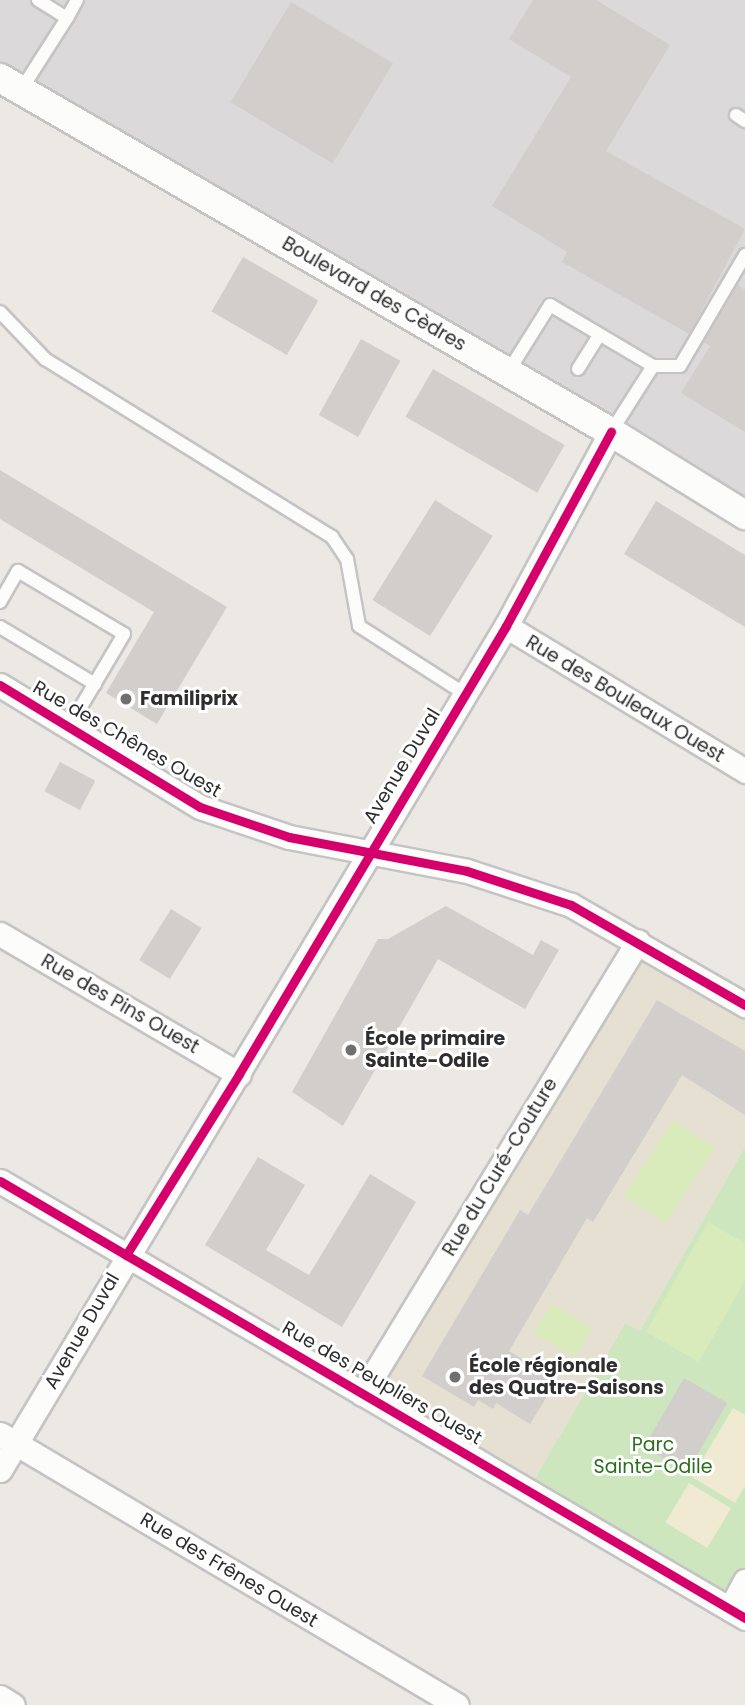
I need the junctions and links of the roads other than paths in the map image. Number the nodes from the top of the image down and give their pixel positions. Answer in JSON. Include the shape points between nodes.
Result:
{"nodes":[{"id":1,"x":38,"y":0,"type":"edge"},
{"id":2,"x":77,"y":0,"type":"edge"},
{"id":3,"x":67,"y":18,"type":"junction"},
{"id":4,"x":10,"y":84,"type":"edge"},
{"id":5,"x":745,"y":255,"type":"edge"},
{"id":6,"x":0,"y":312,"type":"edge"},
{"id":7,"x":599,"y":335,"type":"junction"},
{"id":8,"x":653,"y":366,"type":"junction"},
{"id":9,"x":579,"y":369,"type":"dead end"},
{"id":10,"x":508,"y":372,"type":"junction"},
{"id":11,"x":611,"y":432,"type":"junction"},
{"id":12,"x":745,"y":515,"type":"edge"},
{"id":13,"x":0,"y":603,"type":"edge"},
{"id":14,"x":506,"y":626,"type":"junction"},
{"id":15,"x":0,"y":627,"type":"edge"},
{"id":16,"x":95,"y":684,"type":"junction"},
{"id":17,"x":0,"y":685,"type":"edge"},
{"id":18,"x":466,"y":694,"type":"junction"},
{"id":19,"x":69,"y":727,"type":"junction"},
{"id":20,"x":745,"y":771,"type":"edge"},
{"id":21,"x":372,"y":852,"type":"junction"},
{"id":22,"x":0,"y":934,"type":"edge"},
{"id":23,"x":638,"y":941,"type":"junction"},
{"id":24,"x":745,"y":1005,"type":"edge"},
{"id":25,"x":240,"y":1074,"type":"junction"},
{"id":26,"x":0,"y":1181,"type":"edge"},
{"id":27,"x":126,"y":1255,"type":"junction"},
{"id":28,"x":362,"y":1394,"type":"junction"},
{"id":29,"x":8,"y":1439,"type":"edge"},
{"id":30,"x":0,"y":1470,"type":"edge"},
{"id":31,"x":745,"y":1580,"type":"edge"},
{"id":32,"x":737,"y":1613,"type":"edge"},
{"id":33,"x":0,"y":1698,"type":"edge"},
{"id":34,"x":13,"y":1705,"type":"edge"},
{"id":35,"x":457,"y":1705,"type":"edge"}],
"edges":[{"from":1,"to":3,"type":"lane"},
{"from":2,"to":3,"type":"lane"},
{"from":3,"to":4,"type":"lane"},
{"from":4,"to":10,"type":"street","name":"Boulevard des Cèdres"},
{"from":5,"to":8,"type":"lane","via":[[680,366]]},
{"from":6,"to":18,"type":"lane","via":[[45,359],[332,537],[347,559],[359,626]]},
{"from":7,"to":8,"type":"lane"},
{"from":7,"to":9,"type":"lane"},
{"from":7,"to":10,"type":"lane","via":[[550,305]]},
{"from":8,"to":11,"type":"lane"},
{"from":10,"to":11,"type":"street","name":"Boulevard des Cèdres"},
{"from":11,"to":12,"type":"street","name":"Boulevard des Cèdres"},
{"from":11,"to":14,"type":"street","name":"Avenue Duval"},
{"from":13,"to":16,"type":"lane","via":[[18,571],[124,634]]},
{"from":14,"to":18,"type":"street","name":"Avenue Duval"},
{"from":14,"to":20,"type":"street","name":"Rue des Bouleaux Ouest"},
{"from":15,"to":16,"type":"lane"},
{"from":16,"to":19,"type":"lane"},
{"from":17,"to":19,"type":"street","name":"Rue des Chênes Ouest"},
{"from":18,"to":21,"type":"street","name":"Avenue Duval"},
{"from":19,"to":21,"type":"street","name":"Rue des Chênes Ouest","via":[[200,807],[289,837]]},
{"from":21,"to":23,"type":"street","name":"Rue des Chênes Ouest","via":[[467,871],[571,905]]},
{"from":21,"to":25,"type":"street","name":"Avenue Duval"},
{"from":22,"to":25,"type":"street","name":"Rue des Pins Ouest"},
{"from":23,"to":24,"type":"street","name":"Rue des Chênes Ouest"},
{"from":23,"to":28,"type":"street","name":"Rue du Curé-Couture"},
{"from":25,"to":27,"type":"street","name":"Avenue Duval"},
{"from":26,"to":27,"type":"street","name":"Rue des Peupliers Ouest"},
{"from":27,"to":28,"type":"street","name":"Rue des Peupliers Ouest"},
{"from":27,"to":29,"type":"street","name":"Avenue Duval"},
{"from":28,"to":32,"type":"street","name":"Rue des Peupliers Ouest"},
{"from":29,"to":30,"type":"street","name":"Avenue Duval"},
{"from":29,"to":35,"type":"street","name":"Rue des Frênes Ouest"},
{"from":31,"to":32,"type":"street"},
{"from":33,"to":34,"type":"street"}]}
